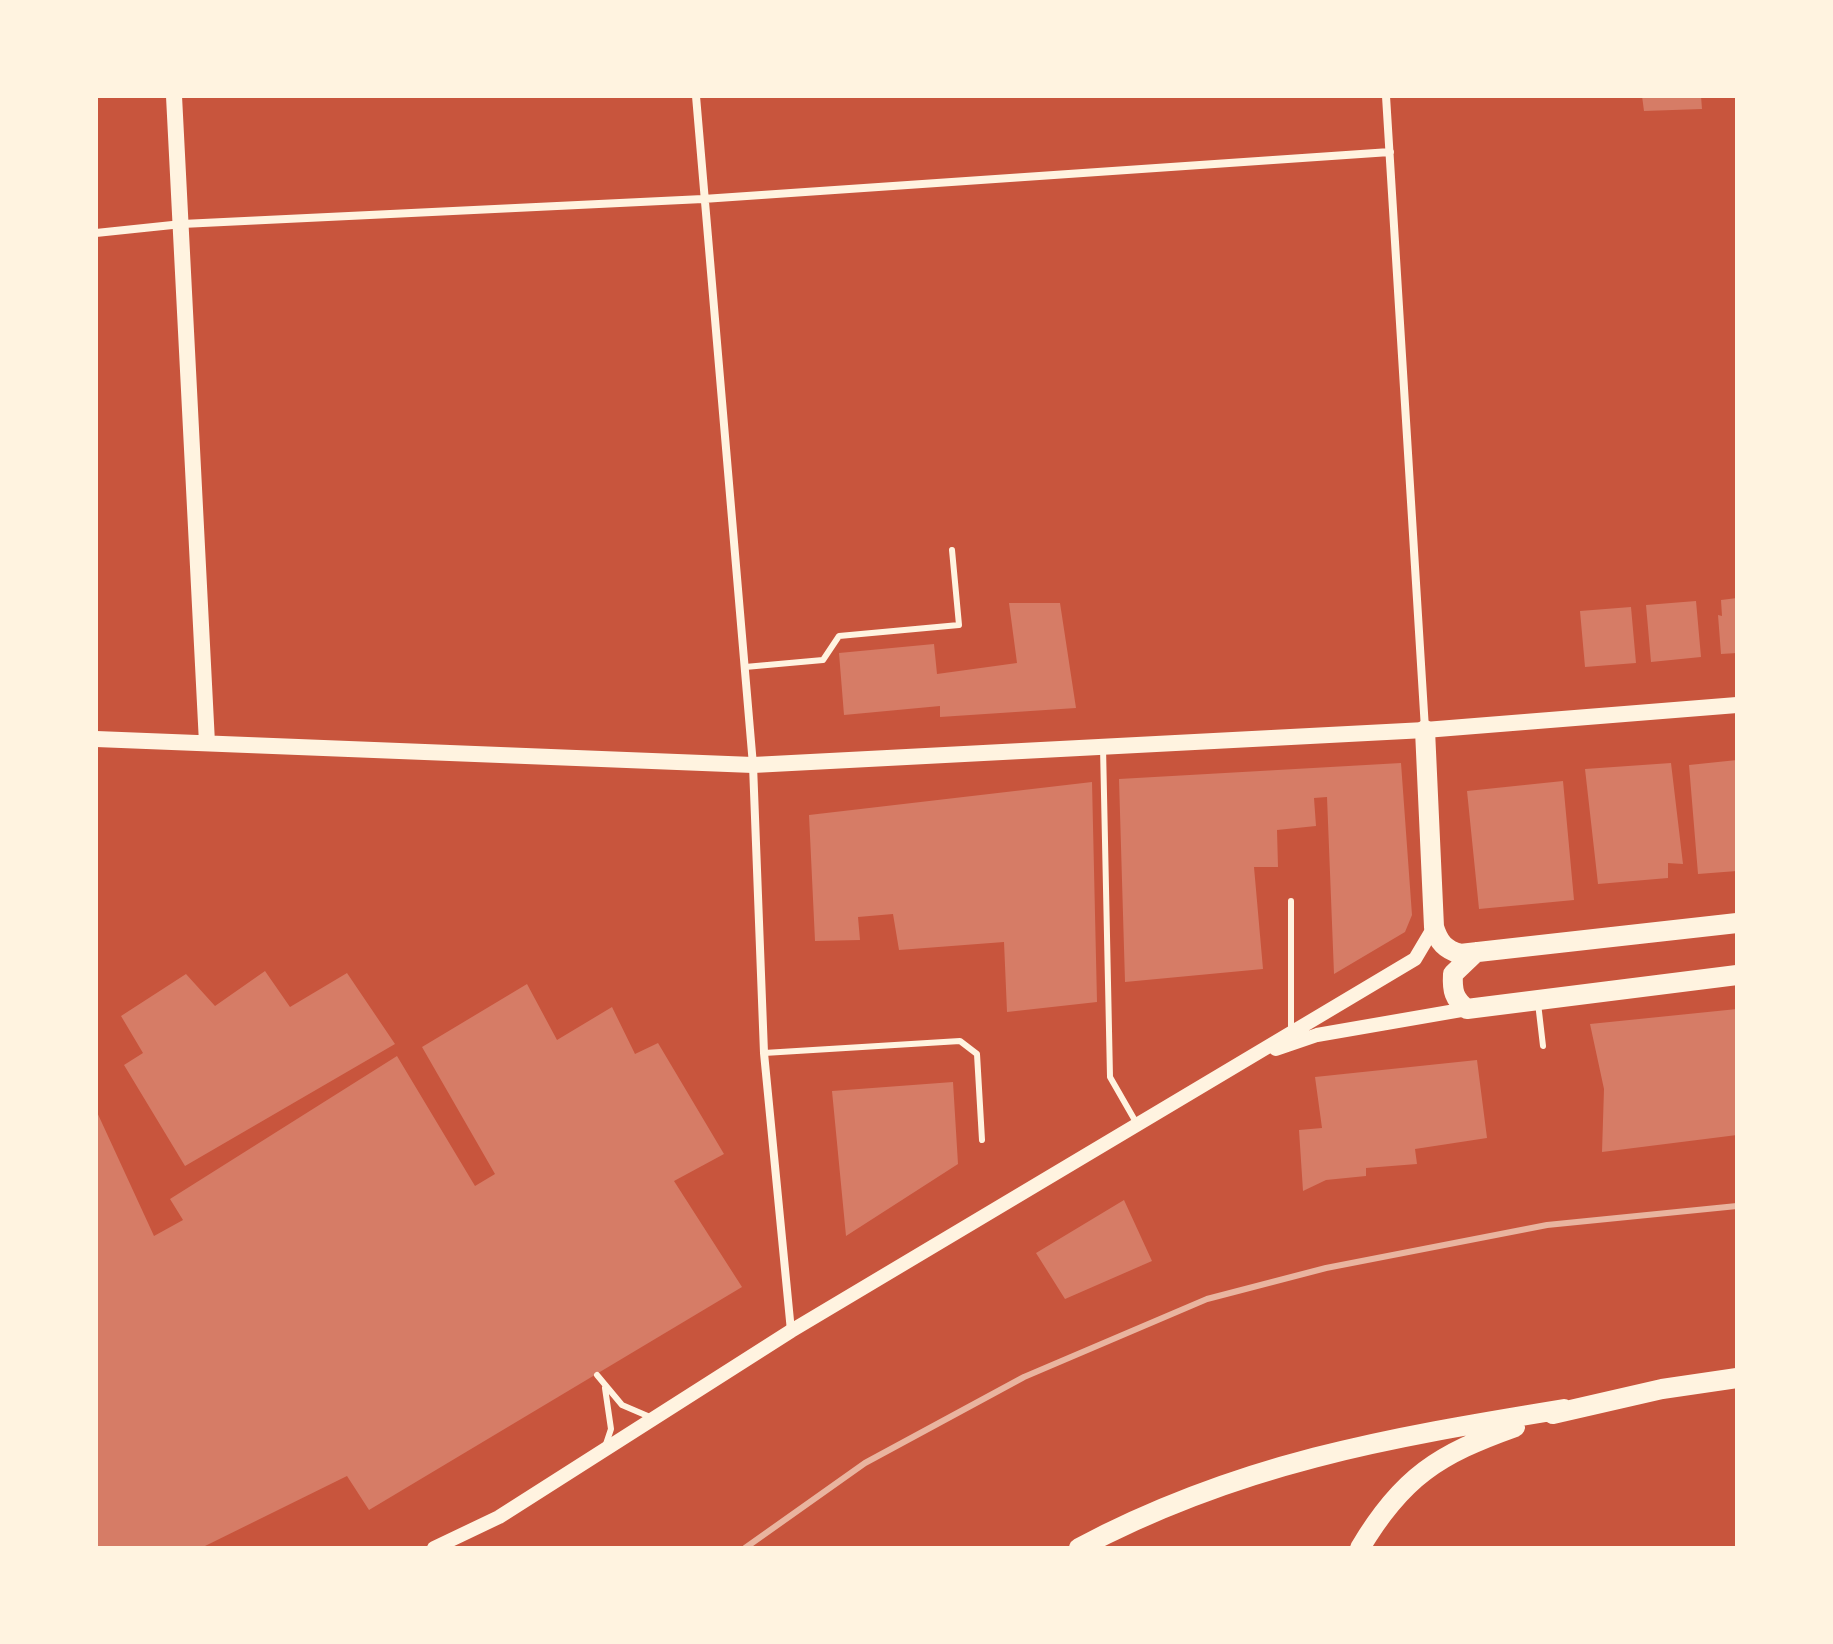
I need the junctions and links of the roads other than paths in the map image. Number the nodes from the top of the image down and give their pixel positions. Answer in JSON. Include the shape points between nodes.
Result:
{"nodes":[{"id":1,"x":174,"y":96,"type":"edge"},
{"id":2,"x":696,"y":96,"type":"edge"},
{"id":3,"x":1386,"y":96,"type":"edge"},
{"id":4,"x":1390,"y":152,"type":"junction"},
{"id":5,"x":703,"y":199,"type":"junction"},
{"id":6,"x":182,"y":224,"type":"junction"},
{"id":7,"x":96,"y":233,"type":"edge"},
{"id":8,"x":952,"y":550,"type":"dead end"},
{"id":9,"x":745,"y":667,"type":"junction"},
{"id":10,"x":1737,"y":705,"type":"edge"},
{"id":11,"x":1425,"y":730,"type":"junction"},
{"id":12,"x":96,"y":739,"type":"edge"},
{"id":13,"x":207,"y":743,"type":"junction"},
{"id":14,"x":1103,"y":747,"type":"junction"},
{"id":15,"x":753,"y":765,"type":"junction"},
{"id":16,"x":1291,"y":901,"type":"dead end"},
{"id":17,"x":1737,"y":923,"type":"edge"},
{"id":18,"x":1434,"y":927,"type":"junction"},
{"id":19,"x":1476,"y":952,"type":"junction"},
{"id":20,"x":1737,"y":975,"type":"edge"},
{"id":21,"x":1537,"y":1000,"type":"junction"},
{"id":22,"x":1467,"y":1009,"type":"junction"},
{"id":23,"x":1291,"y":1033,"type":"junction"},
{"id":24,"x":1543,"y":1046,"type":"dead end"},
{"id":25,"x":764,"y":1053,"type":"junction"},
{"id":26,"x":1245,"y":1060,"type":"junction"},
{"id":27,"x":1137,"y":1124,"type":"junction"},
{"id":28,"x":982,"y":1140,"type":"dead end"},
{"id":29,"x":791,"y":1331,"type":"junction"},
{"id":30,"x":597,"y":1375,"type":"dead end"},
{"id":31,"x":1737,"y":1378,"type":"edge"},
{"id":32,"x":605,"y":1388,"type":"junction"},
{"id":33,"x":1564,"y":1409,"type":"junction"},
{"id":34,"x":654,"y":1418,"type":"junction"},
{"id":35,"x":604,"y":1450,"type":"junction"},
{"id":36,"x":434,"y":1548,"type":"edge"},
{"id":37,"x":1079,"y":1548,"type":"edge"},
{"id":38,"x":1360,"y":1548,"type":"edge"}],
"edges":[{"from":1,"to":6,"type":"main road"},
{"from":2,"to":5,"type":"street"},
{"from":3,"to":4,"type":"street"},
{"from":4,"to":5,"type":"street"},
{"from":4,"to":11,"type":"street"},
{"from":5,"to":6,"type":"street"},
{"from":5,"to":9,"type":"street"},
{"from":6,"to":7,"type":"street"},
{"from":6,"to":13,"type":"main road"},
{"from":8,"to":9,"type":"lane","via":[[959,625],[839,636],[823,660]]},
{"from":9,"to":15,"type":"street"},
{"from":10,"to":11,"type":"main road"},
{"from":11,"to":14,"type":"main road"},
{"from":11,"to":18,"type":"main road"},
{"from":12,"to":13,"type":"main road"},
{"from":13,"to":15,"type":"main road"},
{"from":14,"to":15,"type":"main road"},
{"from":14,"to":27,"type":"lane","via":[[1110,1077]]},
{"from":15,"to":25,"type":"street"},
{"from":16,"to":23,"type":"lane"},
{"from":17,"to":19,"type":"main road"},
{"from":18,"to":19,"type":"main road","via":[[1438,942],[1449,950]]},
{"from":18,"to":23,"type":"street","via":[[1415,959]]},
{"from":19,"to":22,"type":"main road","via":[[1453,974],[1452,989]]},
{"from":20,"to":21,"type":"main road"},
{"from":21,"to":22,"type":"main road"},
{"from":21,"to":24,"type":"lane"},
{"from":22,"to":26,"type":"street","via":[[1317,1035]]},
{"from":23,"to":26,"type":"street"},
{"from":25,"to":28,"type":"lane","via":[[960,1041],[977,1054]]},
{"from":25,"to":29,"type":"street"},
{"from":26,"to":27,"type":"street"},
{"from":27,"to":29,"type":"street"},
{"from":29,"to":34,"type":"street"},
{"from":30,"to":32,"type":"lane"},
{"from":31,"to":33,"type":"main road"},
{"from":32,"to":34,"type":"lane","via":[[622,1405]]},
{"from":32,"to":35,"type":"lane","via":[[611,1429]]},
{"from":33,"to":37,"type":"main road","via":[[1294,1460],[1128,1521]]},
{"from":33,"to":38,"type":"main road","via":[[1471,1443],[1418,1473],[1379,1515]]},
{"from":34,"to":35,"type":"street"},
{"from":35,"to":36,"type":"street","via":[[499,1517]]}]}
